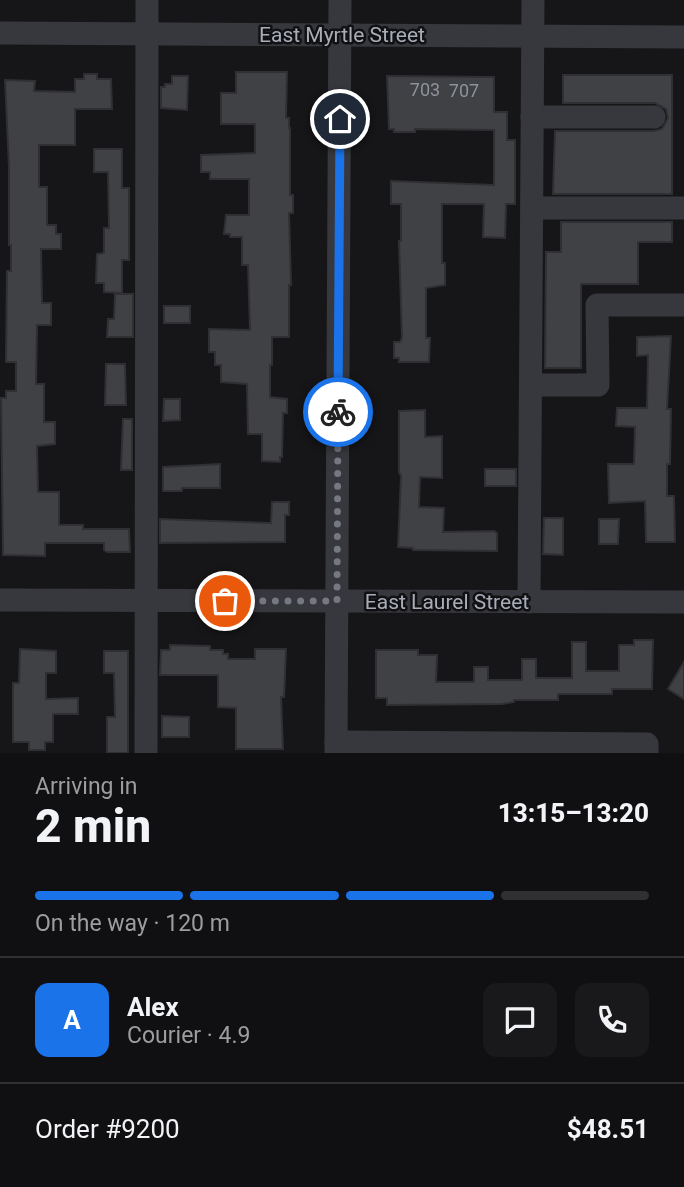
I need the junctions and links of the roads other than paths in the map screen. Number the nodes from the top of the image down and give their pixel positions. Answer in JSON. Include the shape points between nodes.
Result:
{"nodes":[{"id":1,"x":147,"y":0,"type":"edge"},
{"id":2,"x":340,"y":0,"type":"edge"},
{"id":3,"x":533,"y":0,"type":"edge"},
{"id":4,"x":0,"y":33,"type":"edge"},
{"id":5,"x":147,"y":34,"type":"junction"},
{"id":6,"x":340,"y":35,"type":"junction"},
{"id":7,"x":533,"y":36,"type":"junction"},
{"id":8,"x":684,"y":37,"type":"edge"},
{"id":9,"x":533,"y":117,"type":"junction"},
{"id":10,"x":654,"y":117,"type":"dead end"},
{"id":11,"x":532,"y":208,"type":"junction"},
{"id":12,"x":684,"y":208,"type":"edge"},
{"id":13,"x":684,"y":305,"type":"edge"},
{"id":14,"x":531,"y":385,"type":"junction"},
{"id":15,"x":0,"y":600,"type":"edge"},
{"id":16,"x":146,"y":601,"type":"junction"},
{"id":17,"x":337,"y":601,"type":"junction"},
{"id":18,"x":529,"y":602,"type":"junction"},
{"id":19,"x":684,"y":602,"type":"edge"},
{"id":20,"x":336,"y":748,"type":"edge"},
{"id":21,"x":146,"y":753,"type":"edge"},
{"id":22,"x":647,"y":753,"type":"edge"}],
"edges":[{"from":1,"to":5,"type":"street"},
{"from":2,"to":6,"type":"street"},
{"from":3,"to":7,"type":"street"},
{"from":4,"to":5,"type":"street","name":"East Myrtle Street"},
{"from":5,"to":6,"type":"street","name":"East Myrtle Street"},
{"from":5,"to":16,"type":"street"},
{"from":6,"to":7,"type":"street","name":"East Myrtle Street"},
{"from":6,"to":17,"type":"street"},
{"from":7,"to":8,"type":"street","name":"East Myrtle Street"},
{"from":7,"to":9,"type":"street"},
{"from":9,"to":10,"type":"street"},
{"from":9,"to":11,"type":"street"},
{"from":11,"to":12,"type":"street"},
{"from":11,"to":14,"type":"street"},
{"from":13,"to":14,"type":"street","via":[[597,305],[597,385]]},
{"from":14,"to":18,"type":"street"},
{"from":15,"to":16,"type":"street","name":"East Laurel Street"},
{"from":16,"to":17,"type":"street","name":"East Laurel Street"},
{"from":16,"to":21,"type":"street"},
{"from":17,"to":18,"type":"street","name":"East Laurel Street"},
{"from":17,"to":20,"type":"street"},
{"from":18,"to":19,"type":"street","name":"East Laurel Street"},
{"from":20,"to":22,"type":"street","via":[[647,744]]}]}
